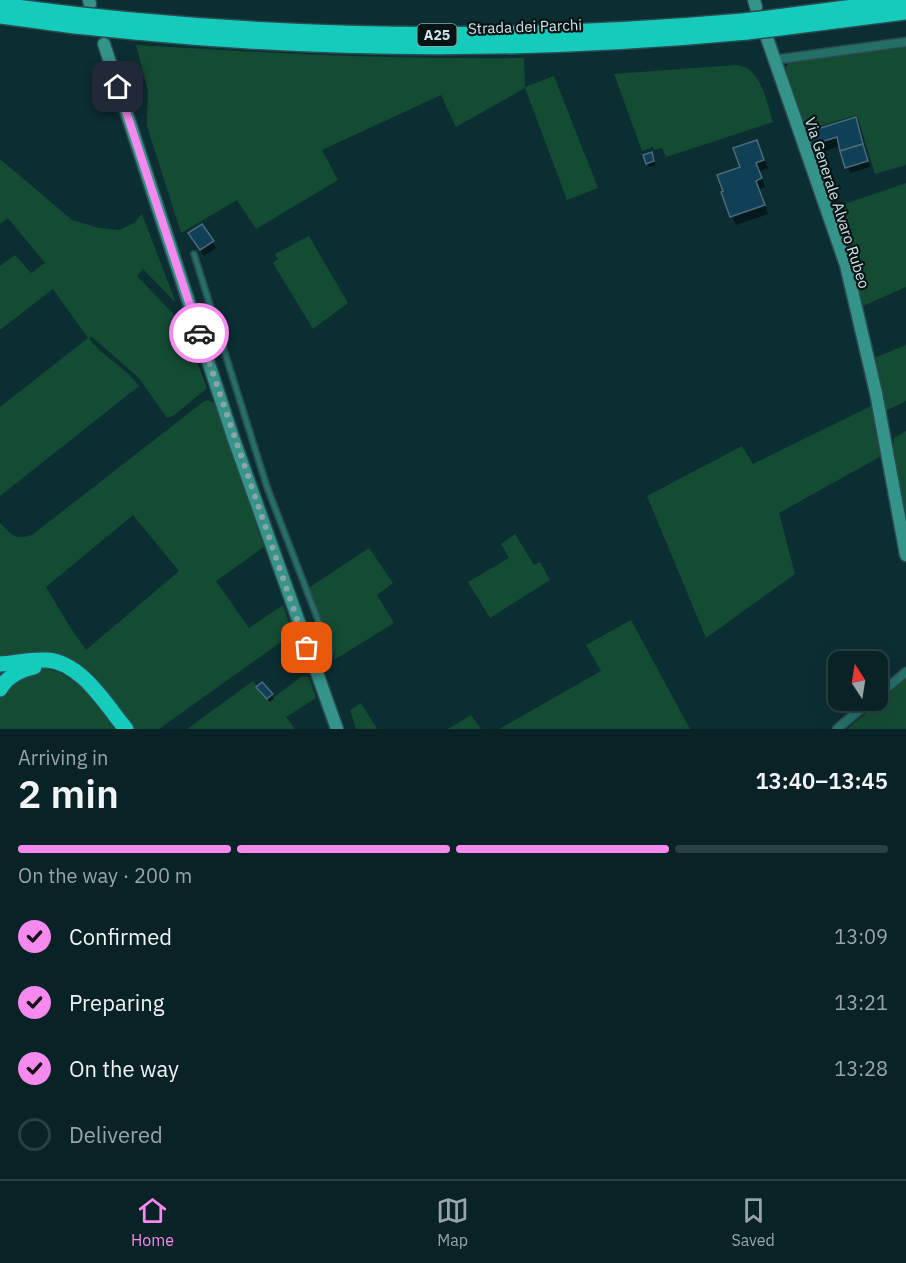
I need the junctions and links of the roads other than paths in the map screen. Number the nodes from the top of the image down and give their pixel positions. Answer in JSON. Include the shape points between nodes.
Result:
{"nodes":[{"id":1,"x":906,"y":0,"type":"edge"},
{"id":2,"x":0,"y":5,"type":"edge"},
{"id":3,"x":906,"y":12,"type":"edge"},
{"id":4,"x":0,"y":16,"type":"edge"},
{"id":5,"x":73,"y":20,"type":"junction"},
{"id":6,"x":778,"y":23,"type":"junction"},
{"id":7,"x":767,"y":38,"type":"dead end"},
{"id":8,"x":906,"y":42,"type":"edge"},
{"id":9,"x":104,"y":44,"type":"dead end"},
{"id":10,"x":773,"y":60,"type":"junction"},
{"id":11,"x":194,"y":254,"type":"dead end"},
{"id":12,"x":906,"y":555,"type":"edge"},
{"id":13,"x":0,"y":664,"type":"edge"},
{"id":14,"x":315,"y":669,"type":"junction"},
{"id":15,"x":906,"y":672,"type":"edge"},
{"id":16,"x":888,"y":687,"type":"edge"},
{"id":17,"x":0,"y":689,"type":"edge"},
{"id":18,"x":858,"y":711,"type":"edge"},
{"id":19,"x":118,"y":729,"type":"edge"},
{"id":20,"x":126,"y":729,"type":"edge"},
{"id":21,"x":337,"y":729,"type":"edge"},
{"id":22,"x":837,"y":729,"type":"edge"}],
"edges":[{"from":1,"to":6,"type":"highway","name":"Strada dei Parchi","number":"A25"},
{"from":2,"to":5,"type":"highway","name":"Strada dei Parchi","number":"A25"},
{"from":3,"to":6,"type":"highway","name":"Strada dei Parchi","number":"A25"},
{"from":4,"to":5,"type":"highway","name":"Strada dei Parchi","number":"A25"},
{"from":5,"to":6,"type":"highway","name":"Strada dei Parchi","number":"A25","bridge":true,"via":[[284,43],[443,47],[589,43]]},
{"from":7,"to":10,"type":"street","name":"Via Generale Alvaro Rubeo"},
{"from":8,"to":10,"type":"street"},
{"from":9,"to":14,"type":"street","via":[[233,437]]},
{"from":10,"to":12,"type":"street","name":"Via Generale Alvaro Rubeo","via":[[846,266],[876,393]]},
{"from":11,"to":14,"type":"lane","via":[[264,478],[330,651],[328,661]]},
{"from":13,"to":20,"type":"highway","via":[[46,660],[65,664],[85,679]]},
{"from":14,"to":21,"type":"street"},
{"from":15,"to":16,"type":"street"},
{"from":17,"to":19,"type":"highway","via":[[18,672],[36,667],[56,668],[80,683]]},
{"from":18,"to":22,"type":"street"}]}
